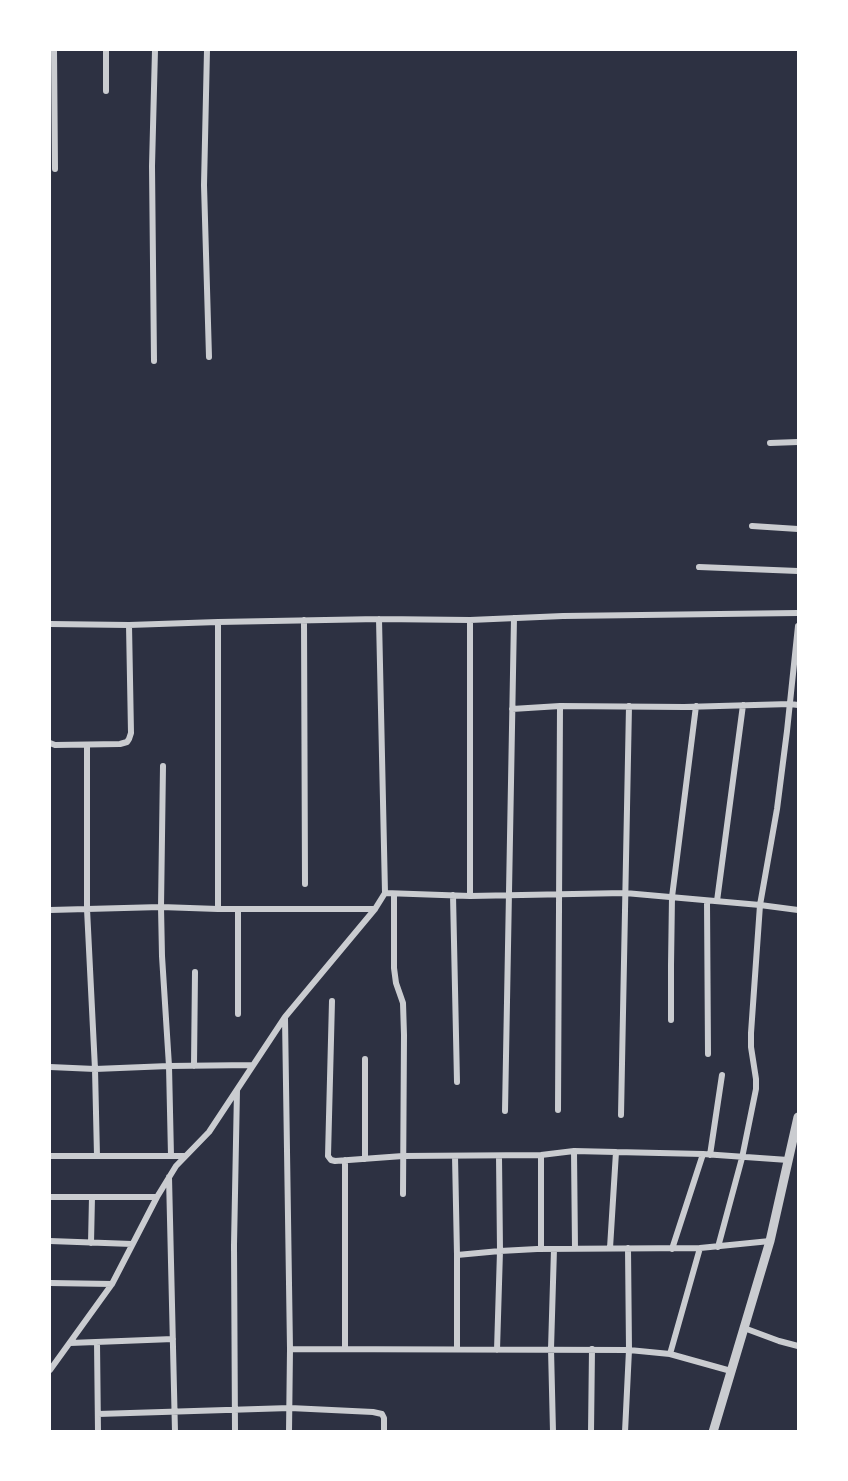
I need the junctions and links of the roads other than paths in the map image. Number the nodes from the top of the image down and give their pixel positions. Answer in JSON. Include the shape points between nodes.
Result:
{"nodes":[{"id":1,"x":54,"y":50,"type":"edge"},
{"id":2,"x":106,"y":50,"type":"edge"},
{"id":3,"x":155,"y":50,"type":"edge"},
{"id":4,"x":207,"y":50,"type":"edge"},
{"id":5,"x":106,"y":91,"type":"dead end"},
{"id":6,"x":55,"y":169,"type":"dead end"},
{"id":7,"x":209,"y":357,"type":"dead end"},
{"id":8,"x":154,"y":361,"type":"dead end"},
{"id":9,"x":798,"y":442,"type":"edge"},
{"id":10,"x":770,"y":443,"type":"dead end"},
{"id":11,"x":752,"y":526,"type":"dead end"},
{"id":12,"x":798,"y":530,"type":"edge"},
{"id":13,"x":699,"y":567,"type":"dead end"},
{"id":14,"x":798,"y":571,"type":"edge"},
{"id":15,"x":798,"y":613,"type":"edge"},
{"id":16,"x":514,"y":618,"type":"junction"},
{"id":17,"x":379,"y":619,"type":"junction"},
{"id":18,"x":304,"y":620,"type":"junction"},
{"id":19,"x":470,"y":620,"type":"junction"},
{"id":20,"x":218,"y":622,"type":"junction"},
{"id":21,"x":50,"y":624,"type":"edge"},
{"id":22,"x":129,"y":625,"type":"junction"},
{"id":23,"x":798,"y":626,"type":"edge"},
{"id":24,"x":790,"y":704,"type":"junction"},
{"id":25,"x":743,"y":705,"type":"junction"},
{"id":26,"x":798,"y":705,"type":"edge"},
{"id":27,"x":560,"y":706,"type":"junction"},
{"id":28,"x":629,"y":706,"type":"junction"},
{"id":29,"x":696,"y":706,"type":"junction"},
{"id":30,"x":512,"y":709,"type":"junction"},
{"id":31,"x":50,"y":743,"type":"edge"},
{"id":32,"x":87,"y":745,"type":"junction"},
{"id":33,"x":162,"y":766,"type":"dead end"},
{"id":34,"x":305,"y":884,"type":"dead end"},
{"id":35,"x":385,"y":893,"type":"junction"},
{"id":36,"x":625,"y":893,"type":"junction"},
{"id":37,"x":394,"y":894,"type":"junction"},
{"id":38,"x":559,"y":894,"type":"junction"},
{"id":39,"x":453,"y":896,"type":"junction"},
{"id":40,"x":470,"y":896,"type":"junction"},
{"id":41,"x":509,"y":896,"type":"junction"},
{"id":42,"x":672,"y":897,"type":"junction"},
{"id":43,"x":707,"y":900,"type":"junction"},
{"id":44,"x":717,"y":902,"type":"junction"},
{"id":45,"x":760,"y":905,"type":"junction"},
{"id":46,"x":161,"y":908,"type":"junction"},
{"id":47,"x":87,"y":909,"type":"junction"},
{"id":48,"x":218,"y":909,"type":"junction"},
{"id":49,"x":238,"y":909,"type":"junction"},
{"id":50,"x":375,"y":909,"type":"junction"},
{"id":51,"x":50,"y":910,"type":"edge"},
{"id":52,"x":798,"y":910,"type":"edge"},
{"id":53,"x":195,"y":972,"type":"dead end"},
{"id":54,"x":332,"y":1001,"type":"dead end"},
{"id":55,"x":238,"y":1014,"type":"dead end"},
{"id":56,"x":285,"y":1017,"type":"junction"},
{"id":57,"x":671,"y":1020,"type":"dead end"},
{"id":58,"x":708,"y":1054,"type":"dead end"},
{"id":59,"x":365,"y":1059,"type":"dead end"},
{"id":60,"x":253,"y":1065,"type":"junction"},
{"id":61,"x":170,"y":1066,"type":"junction"},
{"id":62,"x":194,"y":1066,"type":"junction"},
{"id":63,"x":50,"y":1067,"type":"edge"},
{"id":64,"x":95,"y":1069,"type":"junction"},
{"id":65,"x":722,"y":1075,"type":"dead end"},
{"id":66,"x":457,"y":1082,"type":"dead end"},
{"id":67,"x":237,"y":1090,"type":"junction"},
{"id":68,"x":558,"y":1110,"type":"dead end"},
{"id":69,"x":504,"y":1111,"type":"dead end"},
{"id":70,"x":621,"y":1115,"type":"dead end"},
{"id":71,"x":798,"y":1117,"type":"edge"},
{"id":72,"x":574,"y":1152,"type":"junction"},
{"id":73,"x":616,"y":1152,"type":"junction"},
{"id":74,"x":541,"y":1155,"type":"junction"},
{"id":75,"x":706,"y":1155,"type":"junction"},
{"id":76,"x":50,"y":1156,"type":"edge"},
{"id":77,"x":97,"y":1156,"type":"junction"},
{"id":78,"x":171,"y":1156,"type":"junction"},
{"id":79,"x":185,"y":1156,"type":"junction"},
{"id":80,"x":403,"y":1156,"type":"junction"},
{"id":81,"x":455,"y":1156,"type":"junction"},
{"id":82,"x":499,"y":1156,"type":"junction"},
{"id":83,"x":741,"y":1158,"type":"junction"},
{"id":84,"x":365,"y":1159,"type":"junction"},
{"id":85,"x":345,"y":1160,"type":"junction"},
{"id":86,"x":788,"y":1160,"type":"junction"},
{"id":87,"x":169,"y":1177,"type":"junction"},
{"id":88,"x":403,"y":1194,"type":"dead end"},
{"id":89,"x":50,"y":1197,"type":"edge"},
{"id":90,"x":92,"y":1197,"type":"junction"},
{"id":91,"x":158,"y":1197,"type":"junction"},
{"id":92,"x":50,"y":1241,"type":"edge"},
{"id":93,"x":770,"y":1241,"type":"junction"},
{"id":94,"x":91,"y":1243,"type":"junction"},
{"id":95,"x":132,"y":1244,"type":"junction"},
{"id":96,"x":718,"y":1247,"type":"junction"},
{"id":97,"x":610,"y":1248,"type":"junction"},
{"id":98,"x":628,"y":1248,"type":"junction"},
{"id":99,"x":700,"y":1248,"type":"junction"},
{"id":100,"x":541,"y":1249,"type":"junction"},
{"id":101,"x":554,"y":1249,"type":"junction"},
{"id":102,"x":575,"y":1249,"type":"junction"},
{"id":103,"x":672,"y":1249,"type":"junction"},
{"id":104,"x":500,"y":1251,"type":"junction"},
{"id":105,"x":457,"y":1255,"type":"junction"},
{"id":106,"x":50,"y":1283,"type":"edge"},
{"id":107,"x":112,"y":1284,"type":"junction"},
{"id":108,"x":744,"y":1328,"type":"junction"},
{"id":109,"x":172,"y":1338,"type":"junction"},
{"id":110,"x":97,"y":1341,"type":"junction"},
{"id":111,"x":70,"y":1343,"type":"junction"},
{"id":112,"x":798,"y":1346,"type":"edge"},
{"id":113,"x":290,"y":1349,"type":"junction"},
{"id":114,"x":345,"y":1349,"type":"junction"},
{"id":115,"x":551,"y":1349,"type":"junction"},
{"id":116,"x":592,"y":1349,"type":"junction"},
{"id":117,"x":457,"y":1350,"type":"junction"},
{"id":118,"x":497,"y":1350,"type":"junction"},
{"id":119,"x":629,"y":1350,"type":"junction"},
{"id":120,"x":670,"y":1354,"type":"junction"},
{"id":121,"x":50,"y":1370,"type":"edge"},
{"id":122,"x":731,"y":1371,"type":"junction"},
{"id":123,"x":290,"y":1408,"type":"junction"},
{"id":124,"x":235,"y":1410,"type":"junction"},
{"id":125,"x":174,"y":1412,"type":"junction"},
{"id":126,"x":98,"y":1414,"type":"junction"},
{"id":127,"x":98,"y":1431,"type":"edge"},
{"id":128,"x":175,"y":1431,"type":"edge"},
{"id":129,"x":235,"y":1431,"type":"edge"},
{"id":130,"x":289,"y":1431,"type":"edge"},
{"id":131,"x":384,"y":1431,"type":"edge"},
{"id":132,"x":553,"y":1431,"type":"edge"},
{"id":133,"x":591,"y":1431,"type":"edge"},
{"id":134,"x":625,"y":1431,"type":"edge"},
{"id":135,"x":713,"y":1431,"type":"edge"}],
"edges":[{"from":1,"to":6,"type":"street"},
{"from":2,"to":5,"type":"street"},
{"from":3,"to":8,"type":"street"},
{"from":4,"to":7,"type":"street","via":[[204,184]]},
{"from":9,"to":10,"type":"street"},
{"from":11,"to":12,"type":"street"},
{"from":13,"to":14,"type":"street"},
{"from":15,"to":16,"type":"street"},
{"from":16,"to":19,"type":"street"},
{"from":16,"to":30,"type":"street"},
{"from":17,"to":18,"type":"street"},
{"from":17,"to":19,"type":"street"},
{"from":17,"to":35,"type":"street"},
{"from":18,"to":20,"type":"street"},
{"from":18,"to":34,"type":"street"},
{"from":19,"to":40,"type":"street"},
{"from":20,"to":22,"type":"street"},
{"from":20,"to":48,"type":"street"},
{"from":21,"to":22,"type":"street"},
{"from":22,"to":32,"type":"street","via":[[129,739],[120,744]]},
{"from":23,"to":24,"type":"street"},
{"from":24,"to":25,"type":"street"},
{"from":24,"to":26,"type":"street"},
{"from":24,"to":45,"type":"street"},
{"from":25,"to":29,"type":"street"},
{"from":25,"to":44,"type":"street"},
{"from":27,"to":28,"type":"street"},
{"from":27,"to":30,"type":"street"},
{"from":27,"to":38,"type":"street"},
{"from":28,"to":29,"type":"street"},
{"from":28,"to":36,"type":"street"},
{"from":29,"to":42,"type":"street"},
{"from":30,"to":41,"type":"street"},
{"from":31,"to":32,"type":"street"},
{"from":32,"to":47,"type":"street"},
{"from":33,"to":46,"type":"street"},
{"from":35,"to":37,"type":"street"},
{"from":35,"to":50,"type":"street"},
{"from":36,"to":38,"type":"street"},
{"from":36,"to":42,"type":"street"},
{"from":36,"to":70,"type":"street"},
{"from":37,"to":39,"type":"street"},
{"from":37,"to":80,"type":"street","via":[[394,968],[403,1003]]},
{"from":38,"to":41,"type":"street"},
{"from":38,"to":68,"type":"street"},
{"from":39,"to":40,"type":"street"},
{"from":39,"to":66,"type":"street"},
{"from":40,"to":41,"type":"street"},
{"from":41,"to":69,"type":"street"},
{"from":42,"to":43,"type":"street"},
{"from":42,"to":57,"type":"street"},
{"from":43,"to":44,"type":"street"},
{"from":43,"to":58,"type":"street"},
{"from":44,"to":45,"type":"street"},
{"from":45,"to":52,"type":"street"},
{"from":45,"to":83,"type":"street","via":[[751,1033],[756,1089]]},
{"from":46,"to":47,"type":"street"},
{"from":46,"to":48,"type":"street"},
{"from":46,"to":61,"type":"street"},
{"from":47,"to":51,"type":"street"},
{"from":47,"to":64,"type":"street"},
{"from":48,"to":49,"type":"street"},
{"from":49,"to":50,"type":"street"},
{"from":49,"to":55,"type":"street"},
{"from":50,"to":56,"type":"street"},
{"from":53,"to":62,"type":"street"},
{"from":54,"to":85,"type":"street","via":[[328,1156],[334,1161]]},
{"from":56,"to":60,"type":"street"},
{"from":56,"to":113,"type":"street"},
{"from":59,"to":84,"type":"street"},
{"from":60,"to":62,"type":"street"},
{"from":60,"to":67,"type":"street"},
{"from":61,"to":62,"type":"street"},
{"from":61,"to":64,"type":"street"},
{"from":61,"to":78,"type":"street"},
{"from":63,"to":64,"type":"street"},
{"from":64,"to":77,"type":"street"},
{"from":65,"to":75,"type":"street"},
{"from":67,"to":79,"type":"street","via":[[203,1139]]},
{"from":67,"to":124,"type":"street"},
{"from":71,"to":86,"type":"street"},
{"from":72,"to":73,"type":"street"},
{"from":72,"to":74,"type":"street"},
{"from":72,"to":102,"type":"street"},
{"from":73,"to":75,"type":"street"},
{"from":73,"to":97,"type":"street"},
{"from":74,"to":82,"type":"street"},
{"from":74,"to":100,"type":"street"},
{"from":75,"to":83,"type":"street"},
{"from":75,"to":103,"type":"street"},
{"from":76,"to":77,"type":"street"},
{"from":77,"to":78,"type":"street"},
{"from":78,"to":79,"type":"street"},
{"from":79,"to":87,"type":"street"},
{"from":80,"to":81,"type":"street"},
{"from":80,"to":84,"type":"street"},
{"from":80,"to":88,"type":"street"},
{"from":81,"to":82,"type":"street"},
{"from":81,"to":105,"type":"street"},
{"from":82,"to":104,"type":"street"},
{"from":83,"to":86,"type":"street"},
{"from":83,"to":96,"type":"street"},
{"from":84,"to":85,"type":"street"},
{"from":85,"to":114,"type":"street"},
{"from":86,"to":93,"type":"street"},
{"from":87,"to":91,"type":"street"},
{"from":87,"to":109,"type":"street"},
{"from":89,"to":90,"type":"street"},
{"from":90,"to":91,"type":"street"},
{"from":90,"to":94,"type":"street"},
{"from":91,"to":95,"type":"street"},
{"from":92,"to":94,"type":"street"},
{"from":93,"to":96,"type":"street"},
{"from":93,"to":108,"type":"street"},
{"from":94,"to":95,"type":"street"},
{"from":95,"to":107,"type":"street"},
{"from":96,"to":99,"type":"street"},
{"from":97,"to":98,"type":"street"},
{"from":97,"to":102,"type":"street"},
{"from":98,"to":103,"type":"street"},
{"from":98,"to":119,"type":"street"},
{"from":99,"to":103,"type":"street"},
{"from":99,"to":120,"type":"street"},
{"from":100,"to":101,"type":"street"},
{"from":100,"to":104,"type":"street"},
{"from":101,"to":102,"type":"street"},
{"from":101,"to":115,"type":"street"},
{"from":104,"to":105,"type":"street"},
{"from":104,"to":118,"type":"street"},
{"from":105,"to":117,"type":"street"},
{"from":106,"to":107,"type":"street"},
{"from":107,"to":111,"type":"street"},
{"from":108,"to":112,"type":"street"},
{"from":108,"to":122,"type":"street"},
{"from":109,"to":110,"type":"street"},
{"from":109,"to":125,"type":"street"},
{"from":110,"to":111,"type":"street"},
{"from":110,"to":126,"type":"street"},
{"from":111,"to":121,"type":"street"},
{"from":113,"to":114,"type":"street"},
{"from":113,"to":123,"type":"street"},
{"from":114,"to":117,"type":"street"},
{"from":115,"to":116,"type":"street"},
{"from":115,"to":118,"type":"street"},
{"from":115,"to":132,"type":"street"},
{"from":116,"to":119,"type":"street"},
{"from":116,"to":133,"type":"street"},
{"from":117,"to":118,"type":"street"},
{"from":119,"to":120,"type":"street"},
{"from":119,"to":134,"type":"street"},
{"from":120,"to":122,"type":"street"},
{"from":122,"to":135,"type":"street"},
{"from":123,"to":124,"type":"street"},
{"from":123,"to":130,"type":"street"},
{"from":123,"to":131,"type":"street","via":[[379,1412],[384,1418]]},
{"from":124,"to":125,"type":"street"},
{"from":124,"to":129,"type":"street"},
{"from":125,"to":126,"type":"street"},
{"from":125,"to":128,"type":"street"},
{"from":126,"to":127,"type":"street"}]}
